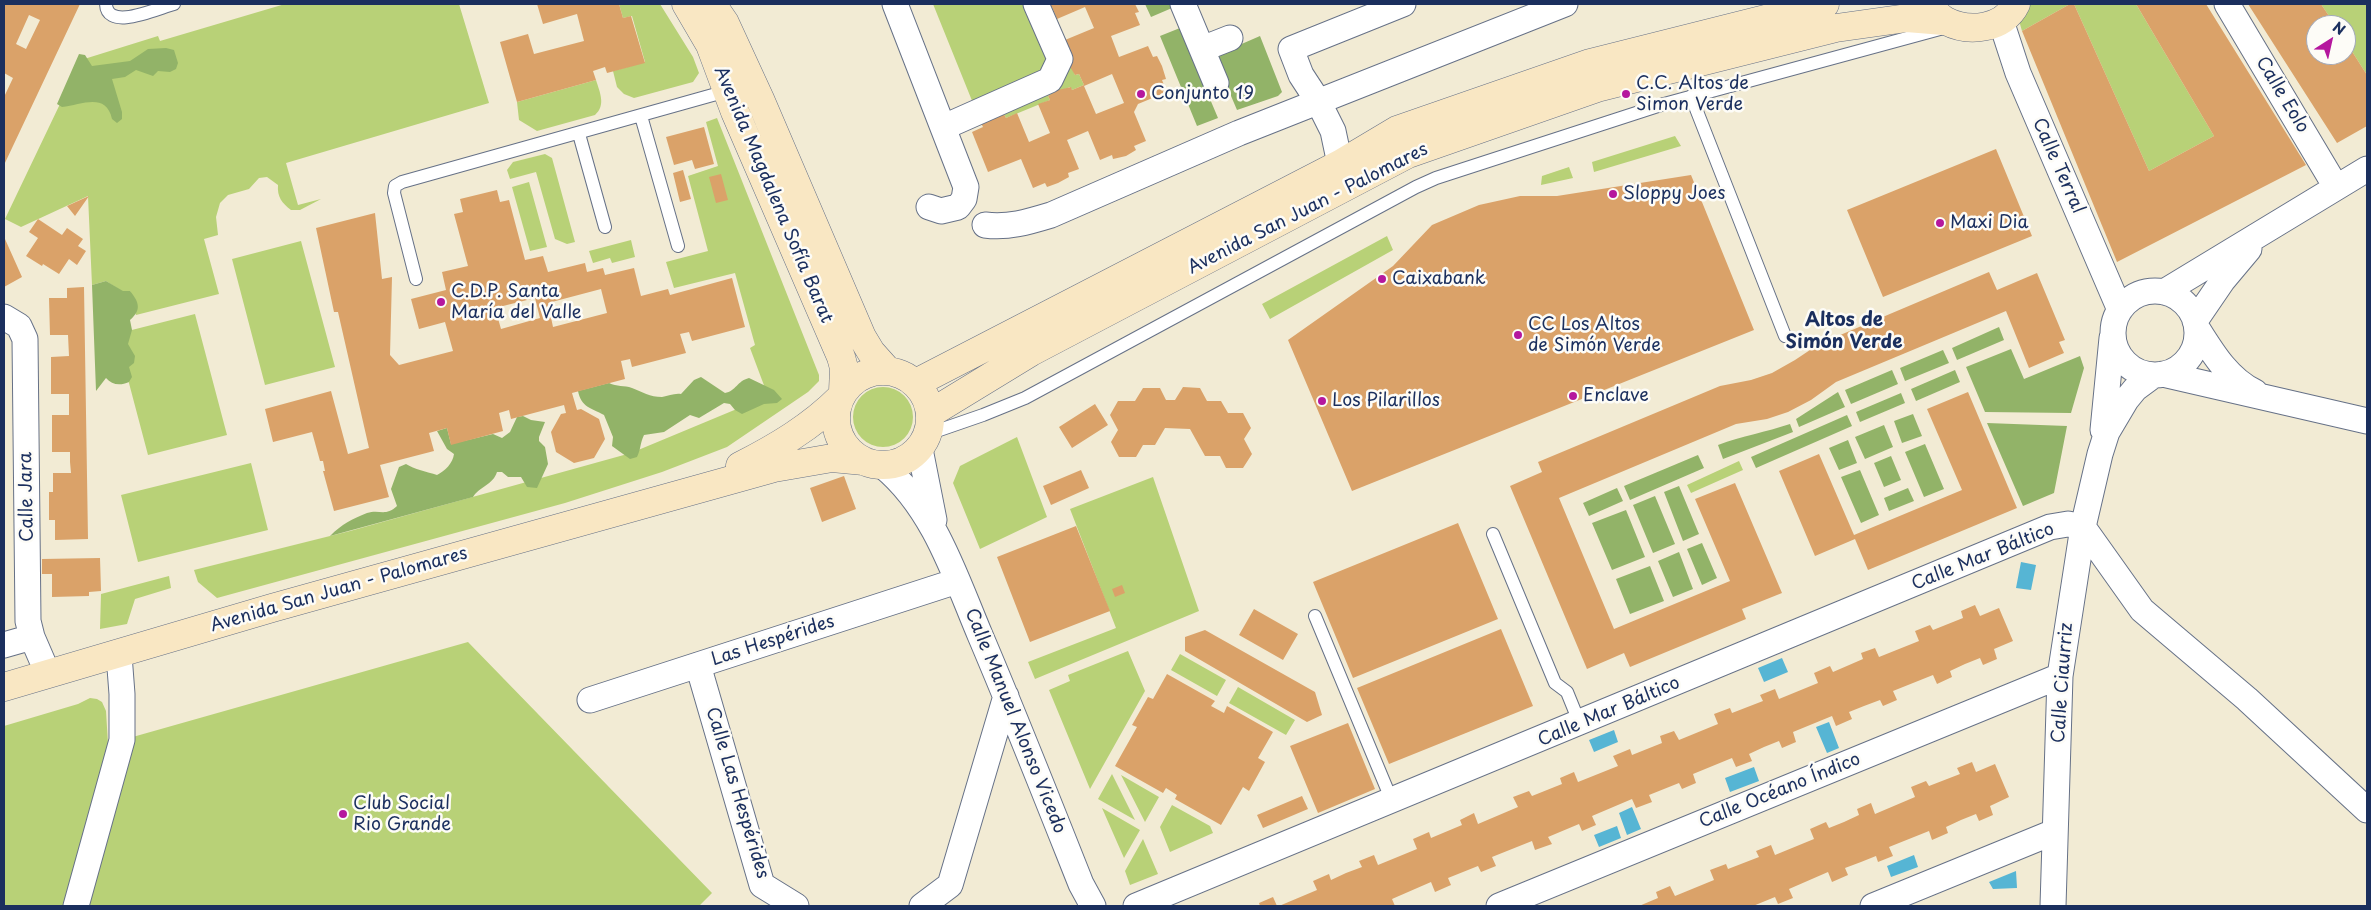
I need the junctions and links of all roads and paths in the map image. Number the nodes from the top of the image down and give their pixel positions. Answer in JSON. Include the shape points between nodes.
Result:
{"nodes":[{"id":1,"x":106,"y":4,"type":"edge"},
{"id":2,"x":174,"y":4,"type":"edge"},
{"id":3,"x":686,"y":4,"type":"edge"},
{"id":4,"x":712,"y":4,"type":"edge"},
{"id":5,"x":895,"y":4,"type":"edge"},
{"id":6,"x":1036,"y":4,"type":"edge"},
{"id":7,"x":1183,"y":4,"type":"edge"},
{"id":8,"x":1403,"y":4,"type":"edge"},
{"id":9,"x":1565,"y":4,"type":"edge"},
{"id":10,"x":1825,"y":4,"type":"edge"},
{"id":11,"x":2227,"y":4,"type":"edge"},
{"id":12,"x":1539,"y":9,"type":"edge"},
{"id":13,"x":2008,"y":12,"type":"edge"},
{"id":14,"x":1943,"y":16,"type":"edge"},
{"id":15,"x":1230,"y":38,"type":"dead end"},
{"id":16,"x":1202,"y":49,"type":"junction"},
{"id":17,"x":1216,"y":83,"type":"dead end"},
{"id":18,"x":727,"y":90,"type":"junction"},
{"id":19,"x":1691,"y":96,"type":"junction"},
{"id":20,"x":1318,"y":101,"type":"junction"},
{"id":21,"x":641,"y":116,"type":"junction"},
{"id":22,"x":944,"y":127,"type":"junction"},
{"id":23,"x":579,"y":134,"type":"junction"},
{"id":24,"x":1340,"y":164,"type":"junction"},
{"id":25,"x":2367,"y":169,"type":"edge"},
{"id":26,"x":2336,"y":187,"type":"junction"},
{"id":27,"x":929,"y":207,"type":"dead end"},
{"id":28,"x":985,"y":225,"type":"dead end"},
{"id":29,"x":2270,"y":227,"type":"junction"},
{"id":30,"x":605,"y":228,"type":"dead end"},
{"id":31,"x":678,"y":246,"type":"dead end"},
{"id":32,"x":416,"y":279,"type":"dead end"},
{"id":33,"x":2164,"y":292,"type":"junction"},
{"id":34,"x":8,"y":319,"type":"edge"},
{"id":35,"x":2116,"y":320,"type":"junction"},
{"id":36,"x":2196,"y":325,"type":"junction"},
{"id":37,"x":1785,"y":336,"type":"dead end"},
{"id":38,"x":888,"y":371,"type":"junction"},
{"id":39,"x":2158,"y":375,"type":"junction"},
{"id":40,"x":916,"y":383,"type":"junction"},
{"id":41,"x":842,"y":394,"type":"junction"},
{"id":42,"x":2275,"y":401,"type":"junction"},
{"id":43,"x":2367,"y":422,"type":"edge"},
{"id":44,"x":926,"y":432,"type":"junction"},
{"id":45,"x":2098,"y":462,"type":"junction"},
{"id":46,"x":873,"y":464,"type":"junction"},
{"id":47,"x":675,"y":495,"type":"junction"},
{"id":48,"x":2083,"y":527,"type":"junction"},
{"id":49,"x":1493,"y":534,"type":"dead end"},
{"id":50,"x":937,"y":535,"type":"junction"},
{"id":51,"x":957,"y":580,"type":"junction"},
{"id":52,"x":1315,"y":616,"type":"dead end"},
{"id":53,"x":32,"y":636,"type":"junction"},
{"id":54,"x":4,"y":645,"type":"edge"},
{"id":55,"x":119,"y":655,"type":"junction"},
{"id":56,"x":698,"y":665,"type":"junction"},
{"id":57,"x":48,"y":674,"type":"junction"},
{"id":58,"x":2060,"y":676,"type":"junction"},
{"id":59,"x":4,"y":687,"type":"edge"},
{"id":60,"x":1006,"y":696,"type":"junction"},
{"id":61,"x":590,"y":700,"type":"dead end"},
{"id":62,"x":1580,"y":724,"type":"junction"},
{"id":63,"x":1392,"y":801,"type":"junction"},
{"id":64,"x":2367,"y":810,"type":"edge"},
{"id":65,"x":2054,"y":832,"type":"junction"},
{"id":66,"x":76,"y":906,"type":"edge"},
{"id":67,"x":796,"y":906,"type":"edge"},
{"id":68,"x":922,"y":906,"type":"edge"},
{"id":69,"x":1093,"y":906,"type":"edge"},
{"id":70,"x":1136,"y":906,"type":"edge"},
{"id":71,"x":1499,"y":906,"type":"edge"},
{"id":72,"x":1874,"y":906,"type":"edge"},
{"id":73,"x":2053,"y":906,"type":"edge"}],
"edges":[{"from":1,"to":2,"type":"lane","via":[[108,14],[119,18]]},
{"from":3,"to":18,"type":"street","name":"Avenida Magdalena Sofía Barat","via":[[710,45]]},
{"from":4,"to":38,"type":"street","name":"Avenida Magdalena Sofía Barat","via":[[725,23],[760,99],[862,337]]},
{"from":5,"to":22,"type":"street"},
{"from":6,"to":22,"type":"street","via":[[1060,59],[1050,80]]},
{"from":7,"to":16,"type":"street"},
{"from":8,"to":20,"type":"street","via":[[1291,49],[1301,75]]},
{"from":9,"to":12,"type":"street"},
{"from":10,"to":24,"type":"street","name":"Avenida San Juan - Palomares","via":[[1590,63],[1397,130]]},
{"from":11,"to":26,"type":"street","name":"Calle Eolo"},
{"from":12,"to":20,"type":"street"},
{"from":13,"to":14,"type":"street","name":"Avenida San Juan - Palomares","via":[[1987,26],[1972,28]]},
{"from":13,"to":35,"type":"street","name":"Calle Terral","via":[[2018,73]]},
{"from":14,"to":19,"type":"lane"},
{"from":14,"to":44,"type":"street","name":"Avenida San Juan - Palomares","via":[[1836,28],[1597,88],[1408,154],[1031,352]]},
{"from":15,"to":16,"type":"street"},
{"from":16,"to":17,"type":"street"},
{"from":18,"to":21,"type":"lane"},
{"from":18,"to":41,"type":"street","name":"Avenida Magdalena Sofía Barat","via":[[841,357],[844,368]]},
{"from":19,"to":37,"type":"lane"},
{"from":19,"to":44,"type":"lane","via":[[1436,178],[1025,398],[984,415]]},
{"from":20,"to":24,"type":"street","via":[[1333,132]]},
{"from":20,"to":28,"type":"street","via":[[1234,124],[1051,215],[1000,227]]},
{"from":21,"to":23,"type":"lane"},
{"from":21,"to":31,"type":"lane"},
{"from":22,"to":27,"type":"street","via":[[964,177],[966,193],[962,203],[954,209],[941,211]]},
{"from":23,"to":30,"type":"lane"},
{"from":23,"to":32,"type":"lane","via":[[395,186],[394,193]]},
{"from":24,"to":40,"type":"street","name":"Avenida San Juan - Palomares"},
{"from":25,"to":26,"type":"street"},
{"from":26,"to":29,"type":"street"},
{"from":29,"to":33,"type":"street"},
{"from":29,"to":36,"type":"street","via":[[2223,280]]},
{"from":33,"to":35,"type":"street","via":[[2134,296]]},
{"from":33,"to":36,"type":"street","via":[[2185,303]]},
{"from":34,"to":53,"type":"street","name":"Calle Jara","via":[[19,326],[25,339],[28,621]]},
{"from":35,"to":39,"type":"street","via":[[2114,344],[2121,358],[2139,372]]},
{"from":35,"to":45,"type":"street","name":"Calle Ciaurriz"},
{"from":36,"to":39,"type":"street","via":[[2196,344],[2192,353],[2182,366]]},
{"from":36,"to":42,"type":"street","via":[[2214,356],[2232,376],[2249,389]]},
{"from":38,"to":40,"type":"street"},
{"from":38,"to":41,"type":"street","via":[[864,374]]},
{"from":39,"to":42,"type":"street"},
{"from":39,"to":45,"type":"street","name":"Calle Ciaurriz","via":[[2135,389],[2119,409],[2107,432]]},
{"from":40,"to":44,"type":"street","via":[[925,398]]},
{"from":41,"to":46,"type":"street","via":[[837,404],[838,434],[845,447]]},
{"from":41,"to":47,"type":"street","via":[[819,419],[768,452]]},
{"from":42,"to":43,"type":"street"},
{"from":44,"to":46,"type":"street","via":[[904,460]]},
{"from":44,"to":50,"type":"street","name":"Calle Manuel Alonso Vicedo"},
{"from":45,"to":48,"type":"street","name":"Calle Ciaurriz"},
{"from":46,"to":47,"type":"street","via":[[832,458],[803,462]]},
{"from":46,"to":50,"type":"street","name":"Calle Manuel Alonso Vicedo","via":[[909,490]]},
{"from":47,"to":55,"type":"street","name":"Avenida San Juan - Palomares","via":[[272,608]]},
{"from":48,"to":58,"type":"street","name":"Calle Ciaurriz"},
{"from":48,"to":62,"type":"street","name":"Calle Mar Báltico","via":[[2068,524],[2050,527]]},
{"from":48,"to":64,"type":"street","via":[[2142,610],[2247,699]]},
{"from":49,"to":62,"type":"lane","via":[[1555,683],[1567,692]]},
{"from":50,"to":51,"type":"street","name":"Calle Manuel Alonso Vicedo"},
{"from":51,"to":56,"type":"street","name":"Las Hespérides"},
{"from":51,"to":60,"type":"street","name":"Calle Manuel Alonso Vicedo"},
{"from":52,"to":63,"type":"lane"},
{"from":53,"to":54,"type":"street"},
{"from":53,"to":57,"type":"street","name":"Calle Jara"},
{"from":55,"to":57,"type":"street","name":"Avenida San Juan - Palomares"},
{"from":55,"to":66,"type":"street","via":[[122,740]]},
{"from":56,"to":61,"type":"street","name":"Las Hespérides"},
{"from":56,"to":67,"type":"street","name":"Calle Las Hespérides","via":[[762,885]]},
{"from":57,"to":59,"type":"street","name":"Avenida San Juan - Palomares"},
{"from":58,"to":65,"type":"street","name":"Calle Ciaurriz"},
{"from":58,"to":71,"type":"street","name":"Calle Océano Índico"},
{"from":60,"to":68,"type":"street","via":[[950,885]]},
{"from":60,"to":69,"type":"street","name":"Calle Manuel Alonso Vicedo","via":[[1081,884]]},
{"from":62,"to":63,"type":"street","name":"Calle Mar Báltico"},
{"from":63,"to":70,"type":"street","name":"Calle Mar Báltico"},
{"from":65,"to":72,"type":"street"},
{"from":65,"to":73,"type":"street","name":"Calle Ciaurriz"}]}
